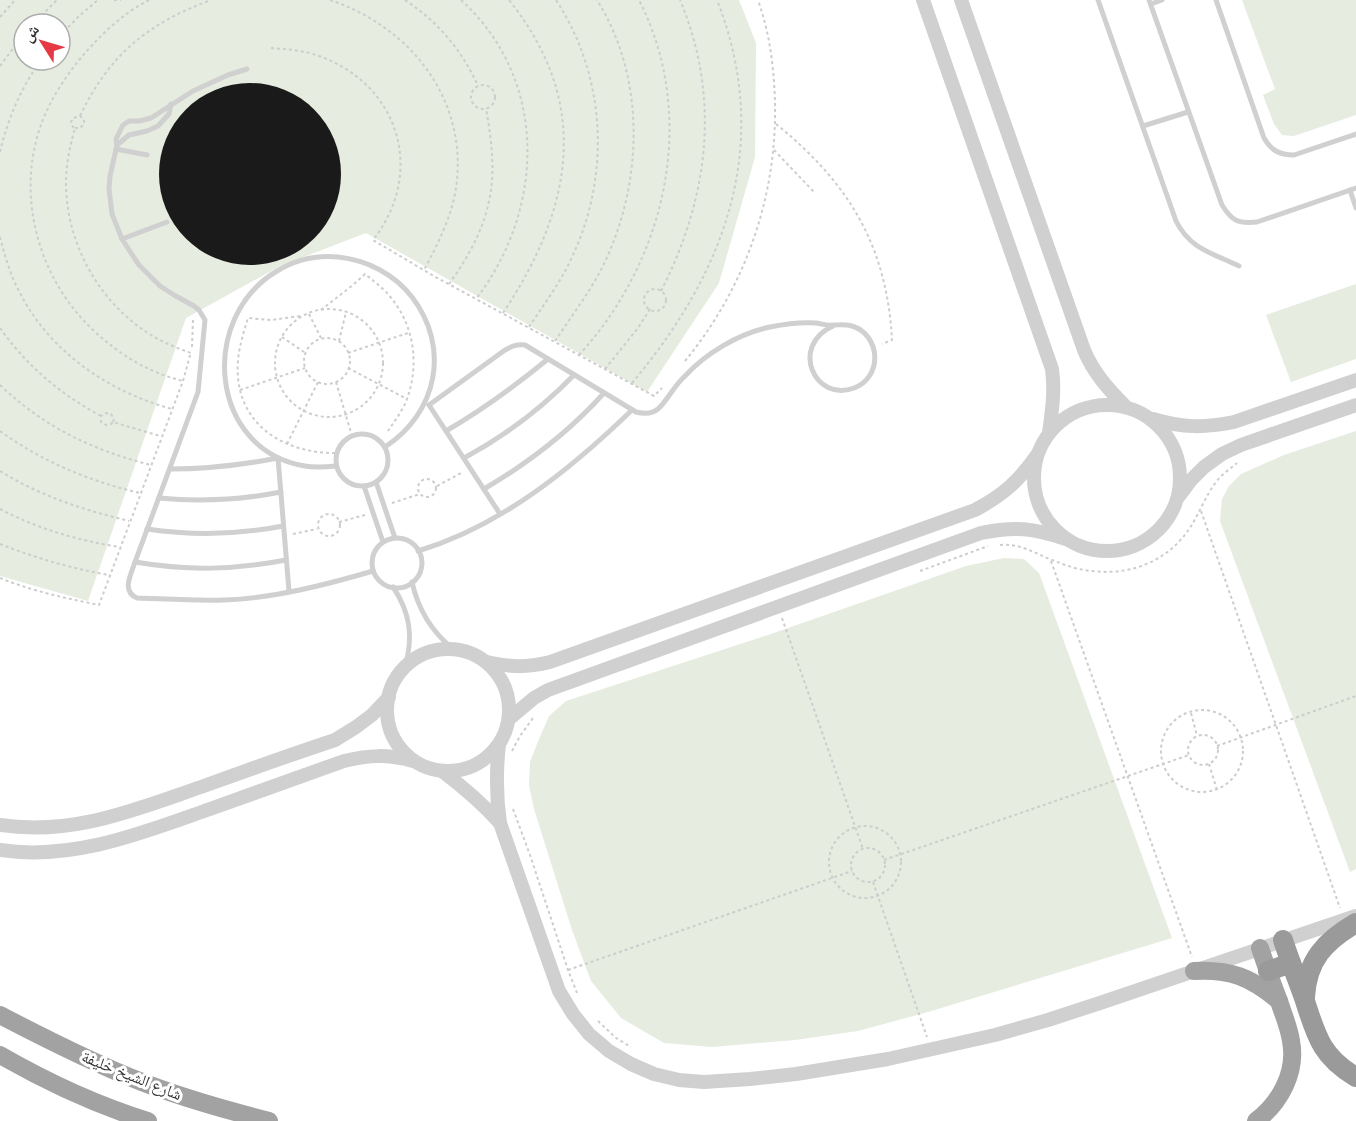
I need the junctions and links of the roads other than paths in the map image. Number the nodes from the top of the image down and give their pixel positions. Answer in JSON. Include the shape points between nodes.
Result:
{"nodes":[{"id":1,"x":923,"y":0,"type":"edge"},
{"id":2,"x":961,"y":0,"type":"edge"},
{"id":3,"x":1098,"y":0,"type":"edge"},
{"id":4,"x":1162,"y":0,"type":"edge"},
{"id":5,"x":1216,"y":0,"type":"edge"},
{"id":6,"x":1150,"y":2,"type":"edge"},
{"id":7,"x":246,"y":69,"type":"dead end"},
{"id":8,"x":171,"y":104,"type":"junction"},
{"id":9,"x":1188,"y":112,"type":"junction"},
{"id":10,"x":1143,"y":126,"type":"junction"},
{"id":11,"x":1356,"y":134,"type":"edge"},
{"id":12,"x":117,"y":147,"type":"junction"},
{"id":13,"x":147,"y":156,"type":"dead end"},
{"id":14,"x":1353,"y":189,"type":"edge"},
{"id":15,"x":1356,"y":208,"type":"edge"},
{"id":16,"x":166,"y":222,"type":"dead end"},
{"id":17,"x":122,"y":239,"type":"junction"},
{"id":18,"x":1239,"y":266,"type":"dead end"},
{"id":19,"x":832,"y":326,"type":"junction"},
{"id":20,"x":548,"y":359,"type":"junction"},
{"id":21,"x":574,"y":375,"type":"junction"},
{"id":22,"x":1356,"y":380,"type":"edge"},
{"id":23,"x":604,"y":393,"type":"junction"},
{"id":24,"x":428,"y":403,"type":"junction"},
{"id":25,"x":1356,"y":405,"type":"edge"},
{"id":26,"x":1125,"y":406,"type":"junction"},
{"id":27,"x":632,"y":410,"type":"junction"},
{"id":28,"x":1151,"y":418,"type":"junction"},
{"id":29,"x":446,"y":431,"type":"junction"},
{"id":30,"x":1049,"y":433,"type":"junction"},
{"id":31,"x":383,"y":444,"type":"junction"},
{"id":32,"x":1037,"y":455,"type":"junction"},
{"id":33,"x":278,"y":458,"type":"junction"},
{"id":34,"x":464,"y":458,"type":"junction"},
{"id":35,"x":336,"y":466,"type":"junction"},
{"id":36,"x":170,"y":469,"type":"junction"},
{"id":37,"x":376,"y":482,"type":"junction"},
{"id":38,"x":364,"y":486,"type":"junction"},
{"id":39,"x":484,"y":489,"type":"junction"},
{"id":40,"x":281,"y":492,"type":"junction"},
{"id":41,"x":159,"y":498,"type":"junction"},
{"id":42,"x":1176,"y":500,"type":"junction"},
{"id":43,"x":500,"y":514,"type":"junction"},
{"id":44,"x":284,"y":526,"type":"junction"},
{"id":45,"x":147,"y":529,"type":"junction"},
{"id":46,"x":395,"y":538,"type":"junction"},
{"id":47,"x":1066,"y":539,"type":"junction"},
{"id":48,"x":383,"y":542,"type":"junction"},
{"id":49,"x":418,"y":551,"type":"junction"},
{"id":50,"x":286,"y":560,"type":"junction"},
{"id":51,"x":135,"y":561,"type":"junction"},
{"id":52,"x":373,"y":571,"type":"junction"},
{"id":53,"x":412,"y":582,"type":"junction"},
{"id":54,"x":393,"y":587,"type":"junction"},
{"id":55,"x":289,"y":591,"type":"junction"},
{"id":56,"x":452,"y":648,"type":"junction"},
{"id":57,"x":487,"y":662,"type":"junction"},
{"id":58,"x":405,"y":666,"type":"junction"},
{"id":59,"x":388,"y":697,"type":"junction"},
{"id":60,"x":509,"y":719,"type":"junction"},
{"id":61,"x":499,"y":744,"type":"junction"},
{"id":62,"x":413,"y":760,"type":"junction"},
{"id":63,"x":442,"y":771,"type":"junction"},
{"id":64,"x":500,"y":823,"type":"junction"},
{"id":65,"x":0,"y":825,"type":"edge"},
{"id":66,"x":0,"y":850,"type":"edge"},
{"id":67,"x":1356,"y":916,"type":"edge"},
{"id":68,"x":1356,"y":923,"type":"edge"},
{"id":69,"x":1283,"y":940,"type":"junction"},
{"id":70,"x":1260,"y":948,"type":"junction"},
{"id":71,"x":1290,"y":963,"type":"junction"},
{"id":72,"x":1193,"y":964,"type":"junction"},
{"id":73,"x":1268,"y":971,"type":"junction"},
{"id":74,"x":1305,"y":1000,"type":"junction"},
{"id":75,"x":1279,"y":1001,"type":"junction"},
{"id":76,"x":0,"y":1015,"type":"edge"},
{"id":77,"x":0,"y":1055,"type":"edge"},
{"id":78,"x":1356,"y":1077,"type":"edge"},
{"id":79,"x":141,"y":1120,"type":"edge"},
{"id":80,"x":269,"y":1121,"type":"edge"},
{"id":81,"x":1256,"y":1121,"type":"edge"}],
"edges":[{"from":1,"to":30,"type":"street","via":[[1049,360],[1054,386]]},
{"from":2,"to":26,"type":"street","via":[[1084,350],[1097,375]]},
{"from":3,"to":10,"type":"lane"},
{"from":4,"to":6,"type":"lane"},
{"from":5,"to":11,"type":"lane","via":[[1269,146],[1284,155],[1294,155]]},
{"from":6,"to":9,"type":"lane"},
{"from":7,"to":8,"type":"lane","via":[[210,82]]},
{"from":8,"to":12,"type":"lane","via":[[169,114],[158,126],[129,135]]},
{"from":8,"to":12,"type":"lane","via":[[151,118],[126,123],[116,139]]},
{"from":9,"to":10,"type":"lane"},
{"from":9,"to":14,"type":"lane","via":[[1221,205],[1235,220],[1257,222]]},
{"from":10,"to":18,"type":"lane","via":[[1181,230],[1198,247]]},
{"from":12,"to":13,"type":"lane"},
{"from":12,"to":17,"type":"lane","via":[[109,189],[112,214]]},
{"from":14,"to":15,"type":"lane"},
{"from":16,"to":17,"type":"lane"},
{"from":17,"to":36,"type":"lane","via":[[159,286],[194,306],[205,320],[200,384]]},
{"from":19,"to":19,"type":"lane","via":[[858,328],[874,347],[872,372],[853,389],[827,387],[811,368],[813,342]]},
{"from":19,"to":27,"type":"lane","via":[[797,323],[748,334],[698,364],[654,412]]},
{"from":20,"to":21,"type":"lane"},
{"from":20,"to":24,"type":"lane","via":[[525,345],[512,345]]},
{"from":20,"to":29,"type":"lane"},
{"from":21,"to":23,"type":"lane"},
{"from":21,"to":34,"type":"lane","via":[[523,422]]},
{"from":22,"to":28,"type":"street","via":[[1213,426],[1174,425]]},
{"from":23,"to":27,"type":"lane"},
{"from":23,"to":39,"type":"lane","via":[[548,446]]},
{"from":24,"to":29,"type":"lane"},
{"from":24,"to":31,"type":"lane","via":[[402,434]]},
{"from":24,"to":33,"type":"lane","via":[[433,378],[432,344],[419,308],[403,287],[382,271],[345,258],[325,257],[292,264],[269,276],[249,294],[235,316],[225,355],[232,408],[258,445]]},
{"from":25,"to":42,"type":"street","via":[[1222,454],[1191,480]]},
{"from":26,"to":28,"type":"street"},
{"from":26,"to":30,"type":"street","via":[[1103,404],[1083,408],[1064,418]]},
{"from":27,"to":43,"type":"lane","via":[[555,477]]},
{"from":28,"to":42,"type":"street","via":[[1167,435],[1177,455],[1180,478]]},
{"from":29,"to":34,"type":"lane"},
{"from":30,"to":32,"type":"street"},
{"from":31,"to":35,"type":"lane","via":[[369,435],[352,436],[337,453]]},
{"from":31,"to":37,"type":"lane","via":[[388,466]]},
{"from":32,"to":47,"type":"street","via":[[1033,474],[1041,511]]},
{"from":32,"to":57,"type":"street","via":[[1010,488],[975,510],[550,662],[509,667]]},
{"from":33,"to":35,"type":"lane","via":[[307,467]]},
{"from":33,"to":36,"type":"lane","via":[[235,466]]},
{"from":33,"to":40,"type":"lane"},
{"from":34,"to":39,"type":"lane"},
{"from":35,"to":38,"type":"lane","via":[[346,481]]},
{"from":36,"to":41,"type":"lane"},
{"from":37,"to":38,"type":"lane"},
{"from":37,"to":46,"type":"lane"},
{"from":38,"to":48,"type":"lane"},
{"from":39,"to":43,"type":"lane"},
{"from":40,"to":41,"type":"lane","via":[[219,501]]},
{"from":40,"to":44,"type":"lane"},
{"from":41,"to":45,"type":"lane"},
{"from":42,"to":47,"type":"street","via":[[1168,518],[1155,532],[1122,550],[1083,548]]},
{"from":43,"to":49,"type":"lane","via":[[460,536]]},
{"from":44,"to":45,"type":"lane","via":[[215,535]]},
{"from":44,"to":50,"type":"lane"},
{"from":45,"to":51,"type":"lane"},
{"from":46,"to":48,"type":"lane"},
{"from":46,"to":49,"type":"lane","via":[[406,540]]},
{"from":47,"to":60,"type":"street","via":[[1024,528],[981,533],[549,690]]},
{"from":48,"to":52,"type":"lane","via":[[375,552]]},
{"from":49,"to":53,"type":"lane","via":[[420,571]]},
{"from":50,"to":51,"type":"lane","via":[[200,569]]},
{"from":50,"to":55,"type":"lane"},
{"from":51,"to":55,"type":"lane","via":[[127,584],[137,598],[225,600]]},
{"from":52,"to":54,"type":"lane","via":[[381,582]]},
{"from":52,"to":55,"type":"lane"},
{"from":53,"to":54,"type":"lane"},
{"from":53,"to":56,"type":"lane","via":[[428,622]]},
{"from":54,"to":58,"type":"lane","via":[[404,606],[410,630]]},
{"from":56,"to":57,"type":"street"},
{"from":56,"to":58,"type":"street","via":[[420,656]]},
{"from":57,"to":60,"type":"street","via":[[505,688]]},
{"from":58,"to":59,"type":"street"},
{"from":59,"to":62,"type":"street","via":[[391,733]]},
{"from":59,"to":65,"type":"street","via":[[372,715],[335,740],[145,807],[71,826]]},
{"from":60,"to":61,"type":"street"},
{"from":61,"to":63,"type":"street","via":[[483,760],[464,770]]},
{"from":61,"to":64,"type":"street","via":[[496,797]]},
{"from":62,"to":63,"type":"street"},
{"from":62,"to":66,"type":"street","via":[[378,755],[344,761],[151,830],[79,849]]},
{"from":63,"to":64,"type":"street"},
{"from":64,"to":72,"type":"street","via":[[559,991],[573,1014],[589,1034],[616,1056],[654,1074],[678,1080],[704,1082],[796,1074],[942,1048],[1048,1020]]},
{"from":67,"to":69,"type":"street"},
{"from":68,"to":74,"type":"highway","via":[[1318,953],[1306,983]]},
{"from":69,"to":70,"type":"street"},
{"from":69,"to":71,"type":"highway"},
{"from":70,"to":72,"type":"street"},
{"from":70,"to":73,"type":"highway"},
{"from":71,"to":73,"type":"highway"},
{"from":71,"to":74,"type":"highway"},
{"from":72,"to":75,"type":"highway","via":[[1248,979]]},
{"from":73,"to":75,"type":"highway"},
{"from":74,"to":78,"type":"highway","via":[[1314,1032],[1323,1047]]},
{"from":75,"to":81,"type":"highway","via":[[1292,1043],[1290,1071],[1277,1100]]},
{"from":76,"to":80,"type":"highway","name":"شارع الشيخ خليفة","via":[[140,1081]]},
{"from":77,"to":79,"type":"highway","via":[[69,1091]]}]}
